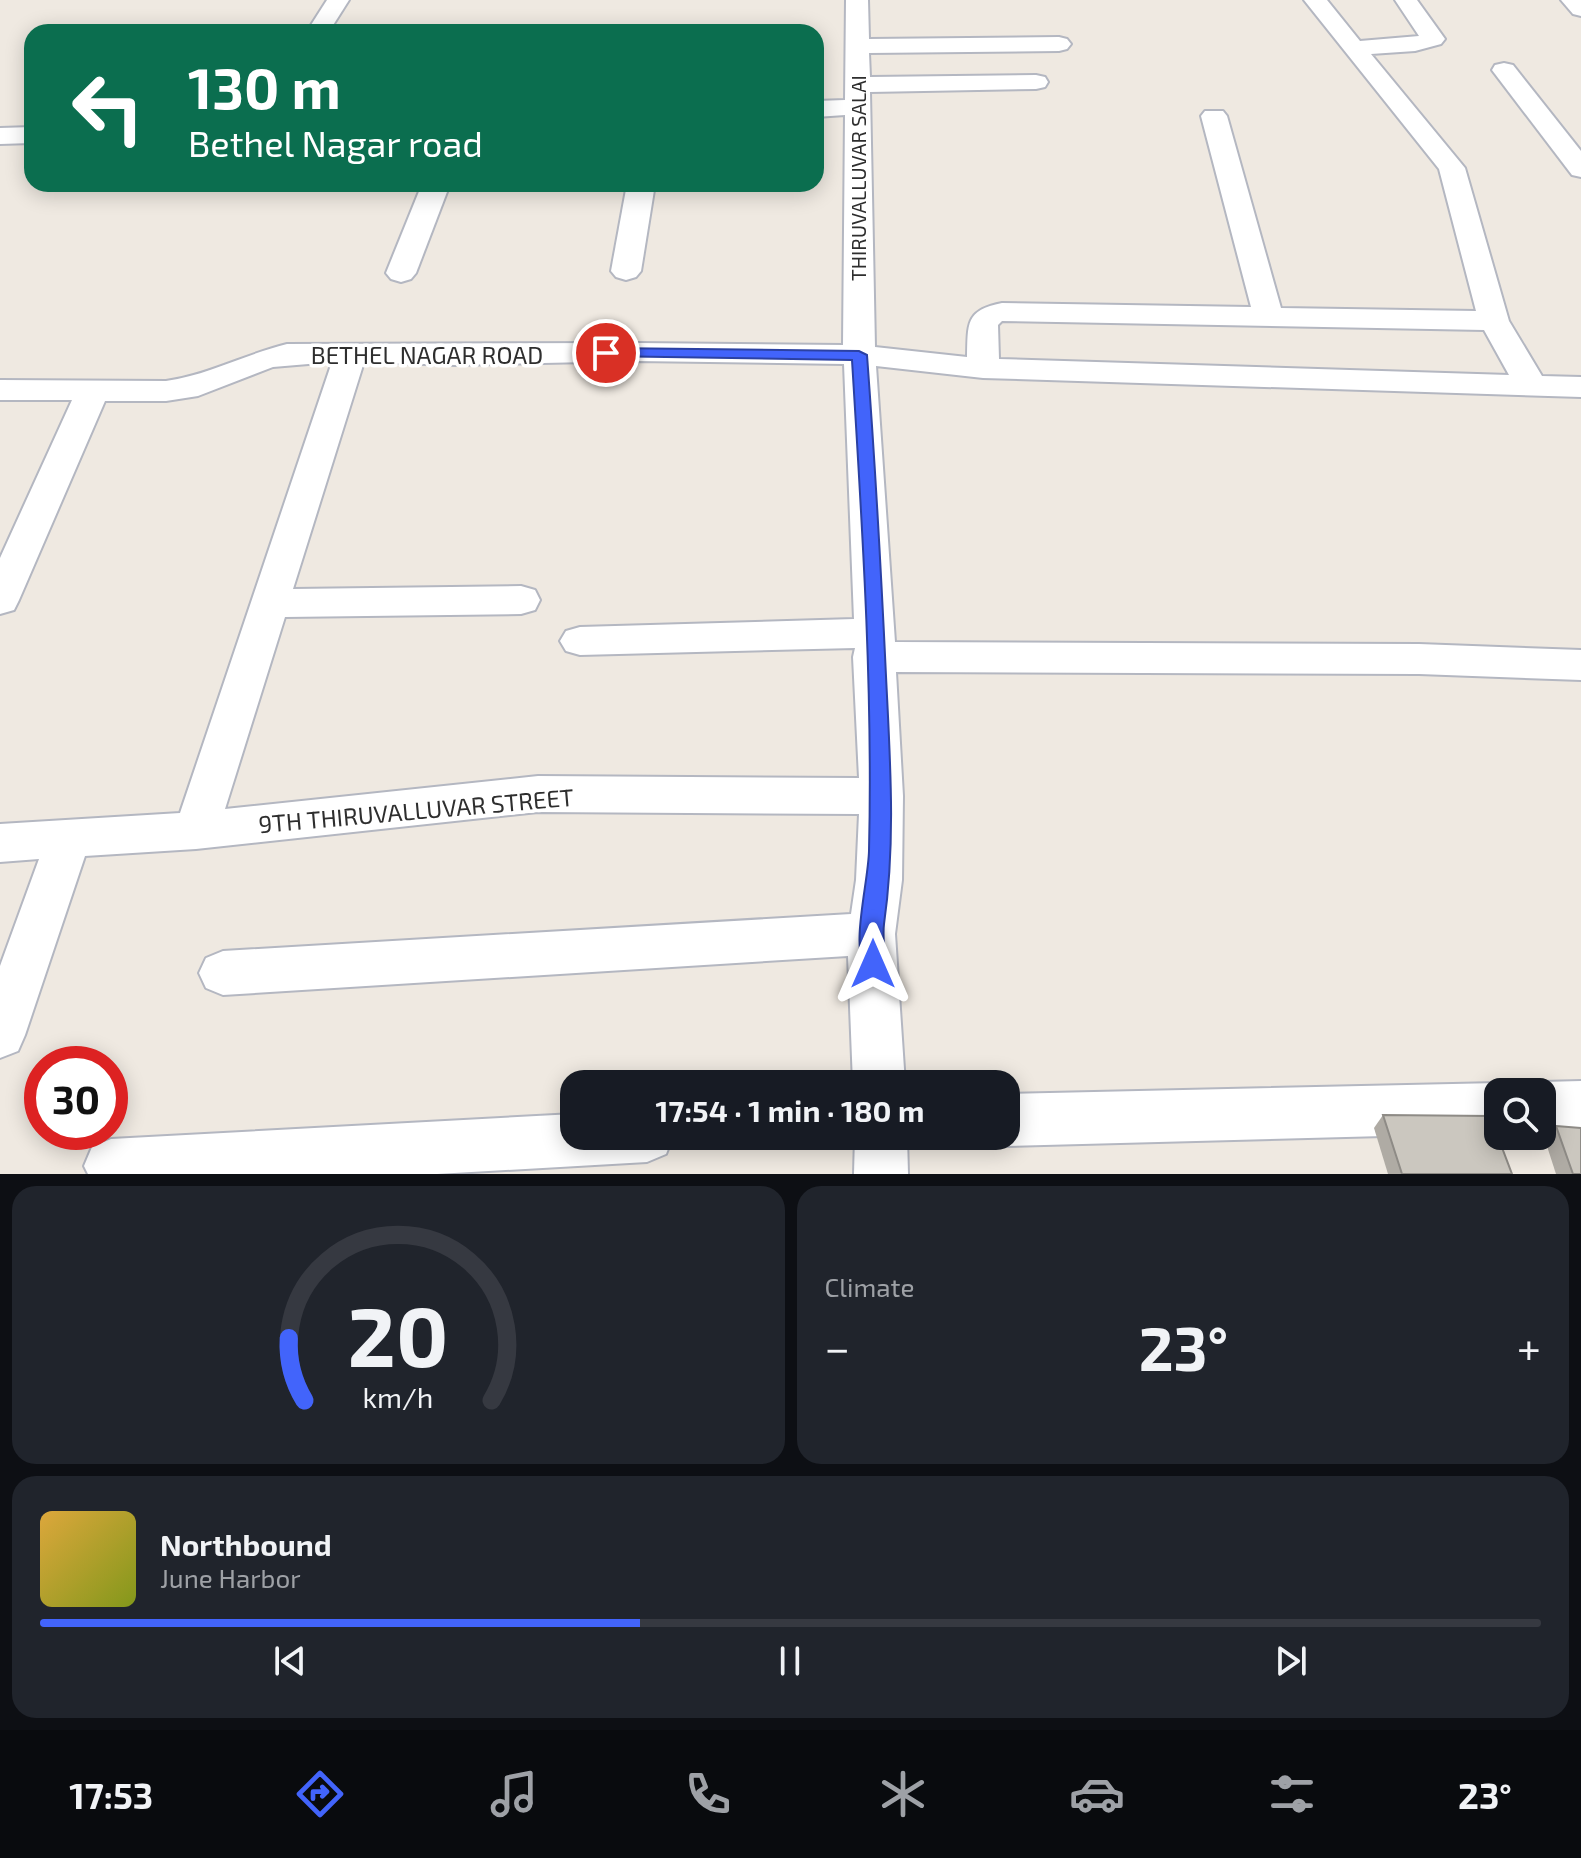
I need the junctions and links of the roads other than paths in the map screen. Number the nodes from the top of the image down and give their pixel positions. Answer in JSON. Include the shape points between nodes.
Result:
{"nodes":[{"id":1,"x":338,"y":0,"type":"edge"},
{"id":2,"x":857,"y":0,"type":"edge"},
{"id":3,"x":1315,"y":0,"type":"edge"},
{"id":4,"x":1406,"y":0,"type":"edge"},
{"id":5,"x":1572,"y":0,"type":"edge"},
{"id":6,"x":1581,"y":9,"type":"edge"},
{"id":7,"x":323,"y":24,"type":"edge"},
{"id":8,"x":1059,"y":44,"type":"dead end"},
{"id":9,"x":857,"y":46,"type":"junction"},
{"id":10,"x":1355,"y":48,"type":"junction"},
{"id":11,"x":1504,"y":70,"type":"dead end"},
{"id":12,"x":1036,"y":82,"type":"dead end"},
{"id":13,"x":857,"y":96,"type":"junction"},
{"id":14,"x":824,"y":106,"type":"edge"},
{"id":15,"x":1214,"y":116,"type":"dead end"},
{"id":16,"x":24,"y":135,"type":"edge"},
{"id":17,"x":0,"y":136,"type":"edge"},
{"id":18,"x":1581,"y":169,"type":"edge"},
{"id":19,"x":433,"y":192,"type":"edge"},
{"id":20,"x":640,"y":192,"type":"edge"},
{"id":21,"x":626,"y":271,"type":"dead end"},
{"id":22,"x":401,"y":273,"type":"dead end"},
{"id":23,"x":1268,"y":315,"type":"junction"},
{"id":24,"x":1494,"y":321,"type":"junction"},
{"id":25,"x":351,"y":352,"type":"junction"},
{"id":26,"x":859,"y":355,"type":"junction"},
{"id":27,"x":983,"y":368,"type":"junction"},
{"id":28,"x":1531,"y":385,"type":"junction"},
{"id":29,"x":1581,"y":387,"type":"edge"},
{"id":30,"x":94,"y":389,"type":"junction"},
{"id":31,"x":0,"y":390,"type":"edge"},
{"id":32,"x":0,"y":600,"type":"edge"},
{"id":33,"x":521,"y":600,"type":"dead end"},
{"id":34,"x":270,"y":603,"type":"junction"},
{"id":35,"x":580,"y":641,"type":"dead end"},
{"id":36,"x":873,"y":645,"type":"junction"},
{"id":37,"x":1581,"y":665,"type":"edge"},
{"id":38,"x":881,"y":796,"type":"junction"},
{"id":39,"x":196,"y":831,"type":"junction"},
{"id":40,"x":69,"y":838,"type":"junction"},
{"id":41,"x":0,"y":843,"type":"edge"},
{"id":42,"x":871,"y":934,"type":"junction"},
{"id":43,"x":223,"y":973,"type":"dead end"},
{"id":44,"x":0,"y":1035,"type":"edge"},
{"id":45,"x":878,"y":1070,"type":"edge"},
{"id":46,"x":1581,"y":1106,"type":"edge"},
{"id":47,"x":1556,"y":1107,"type":"edge"},
{"id":48,"x":1484,"y":1108,"type":"edge"},
{"id":49,"x":1020,"y":1120,"type":"edge"},
{"id":50,"x":560,"y":1141,"type":"edge"},
{"id":51,"x":881,"y":1150,"type":"edge"},
{"id":52,"x":111,"y":1166,"type":"dead end"},
{"id":53,"x":881,"y":1174,"type":"edge"}],
"edges":[{"from":1,"to":7,"type":"street"},
{"from":2,"to":9,"type":"street","name":"THIRUVALLUVAR SALAI"},
{"from":3,"to":10,"type":"street"},
{"from":4,"to":10,"type":"street","via":[[1433,39]]},
{"from":5,"to":6,"type":"street"},
{"from":8,"to":9,"type":"street"},
{"from":9,"to":13,"type":"street","name":"THIRUVALLUVAR SALAI"},
{"from":10,"to":24,"type":"street","via":[[1452,168]]},
{"from":11,"to":18,"type":"street"},
{"from":12,"to":13,"type":"street"},
{"from":13,"to":14,"type":"street"},
{"from":13,"to":26,"type":"street","name":"THIRUVALLUVAR SALAI"},
{"from":15,"to":23,"type":"street"},
{"from":16,"to":17,"type":"street"},
{"from":19,"to":22,"type":"street"},
{"from":20,"to":21,"type":"street"},
{"from":23,"to":24,"type":"street"},
{"from":23,"to":27,"type":"street","via":[[1002,312],[983,324]]},
{"from":24,"to":28,"type":"street"},
{"from":25,"to":26,"type":"street","name":"BETHEL NAGAR ROAD"},
{"from":25,"to":30,"type":"street","name":"BETHEL NAGAR ROAD","via":[[287,354],[198,386],[166,391]]},
{"from":25,"to":34,"type":"street"},
{"from":26,"to":27,"type":"street","name":"BETHEL NAGAR ROAD"},
{"from":26,"to":36,"type":"street","name":"THIRUVALLUVAR SALAI"},
{"from":27,"to":28,"type":"street","name":"BETHEL NAGAR ROAD"},
{"from":28,"to":29,"type":"street","name":"BETHEL NAGAR ROAD"},
{"from":30,"to":31,"type":"street","name":"BETHEL NAGAR ROAD"},
{"from":30,"to":32,"type":"street"},
{"from":33,"to":34,"type":"street"},
{"from":34,"to":39,"type":"street"},
{"from":35,"to":36,"type":"street"},
{"from":36,"to":37,"type":"street"},
{"from":36,"to":38,"type":"street","name":"THIRUVALLUVAR SALAI"},
{"from":38,"to":39,"type":"street","name":"9TH THIRUVALLUVAR STREET","via":[[538,794]]},
{"from":38,"to":42,"type":"street","name":"THIRUVALLUVAR SALAI","via":[[879,880]]},
{"from":39,"to":40,"type":"street","name":"9TH THIRUVALLUVAR STREET"},
{"from":40,"to":41,"type":"street","name":"9TH THIRUVALLUVAR STREET"},
{"from":40,"to":44,"type":"street"},
{"from":42,"to":43,"type":"street"},
{"from":42,"to":45,"type":"street","name":"THIRUVALLUVAR SALAI"},
{"from":46,"to":47,"type":"street"},
{"from":48,"to":49,"type":"street"},
{"from":50,"to":52,"type":"street"},
{"from":51,"to":53,"type":"street"}]}
